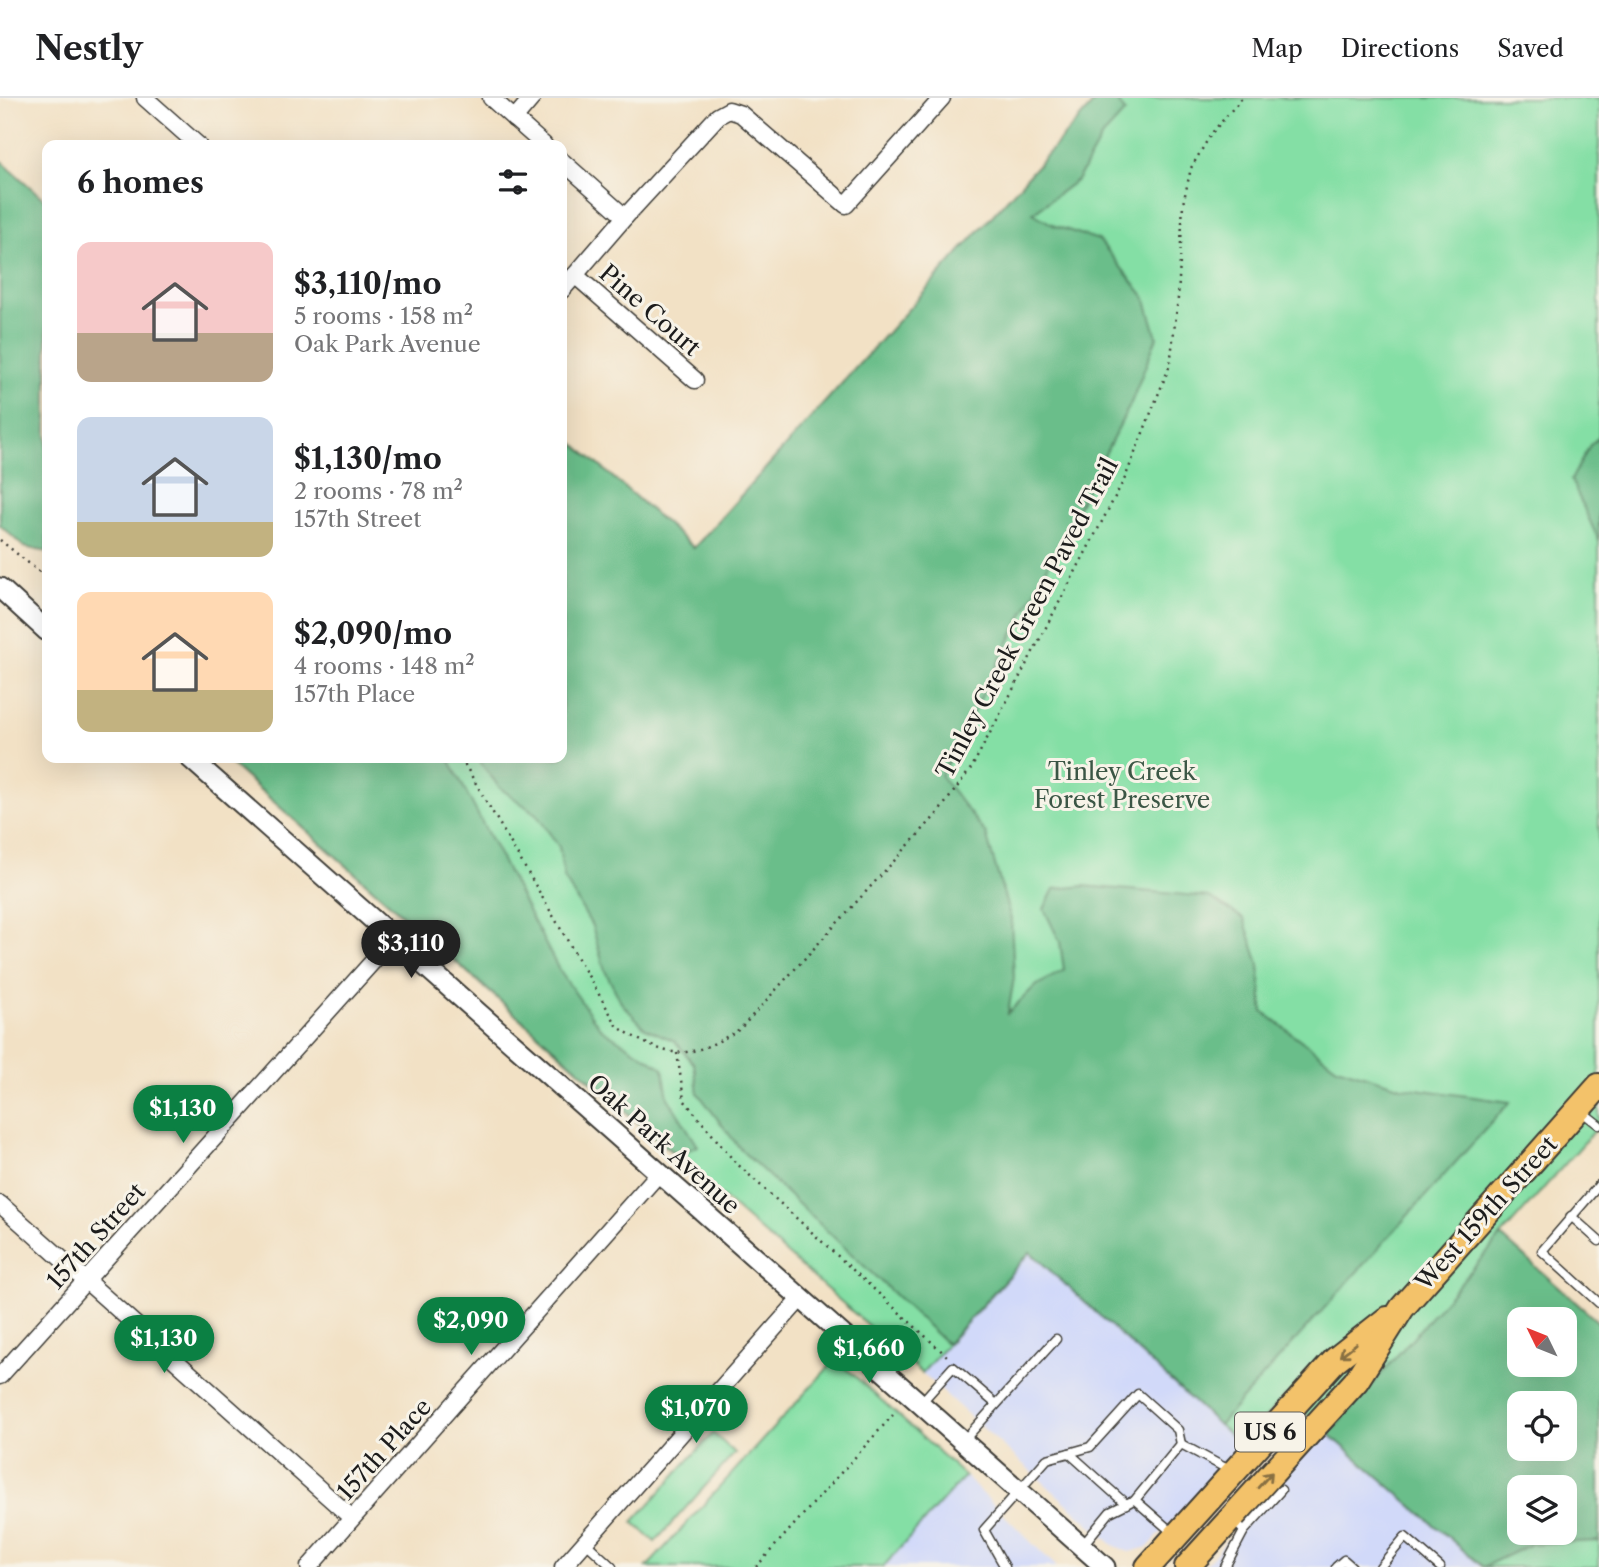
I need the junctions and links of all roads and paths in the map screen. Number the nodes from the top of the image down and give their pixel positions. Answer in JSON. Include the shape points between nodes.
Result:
{"nodes":[{"id":1,"x":145,"y":98,"type":"edge"},
{"id":2,"x":491,"y":98,"type":"edge"},
{"id":3,"x":532,"y":98,"type":"edge"},
{"id":4,"x":942,"y":98,"type":"edge"},
{"id":5,"x":1242,"y":98,"type":"edge"},
{"id":6,"x":514,"y":118,"type":"junction"},
{"id":7,"x":192,"y":140,"type":"edge"},
{"id":8,"x":538,"y":140,"type":"edge"},
{"id":9,"x":567,"y":165,"type":"edge"},
{"id":10,"x":625,"y":217,"type":"junction"},
{"id":11,"x":575,"y":275,"type":"junction"},
{"id":12,"x":567,"y":284,"type":"edge"},
{"id":13,"x":695,"y":380,"type":"dead end"},
{"id":14,"x":0,"y":540,"type":"edge"},
{"id":15,"x":42,"y":575,"type":"edge"},
{"id":16,"x":0,"y":588,"type":"edge"},
{"id":17,"x":42,"y":626,"type":"edge"},
{"id":18,"x":196,"y":763,"type":"edge"},
{"id":19,"x":464,"y":763,"type":"edge"},
{"id":20,"x":394,"y":938,"type":"junction"},
{"id":21,"x":677,"y":1053,"type":"junction"},
{"id":22,"x":1599,"y":1086,"type":"edge"},
{"id":23,"x":1579,"y":1109,"type":"junction"},
{"id":24,"x":1599,"y":1125,"type":"edge"},
{"id":25,"x":660,"y":1172,"type":"junction"},
{"id":26,"x":1599,"y":1185,"type":"edge"},
{"id":27,"x":0,"y":1204,"type":"edge"},
{"id":28,"x":1571,"y":1216,"type":"junction"},
{"id":29,"x":1598,"y":1238,"type":"edge"},
{"id":30,"x":86,"y":1281,"type":"junction"},
{"id":31,"x":801,"y":1298,"type":"junction"},
{"id":32,"x":1599,"y":1303,"type":"edge"},
{"id":33,"x":1402,"y":1308,"type":"junction"},
{"id":34,"x":1056,"y":1339,"type":"dead end"},
{"id":35,"x":953,"y":1367,"type":"junction"},
{"id":36,"x":0,"y":1376,"type":"edge"},
{"id":37,"x":920,"y":1404,"type":"junction"},
{"id":38,"x":996,"y":1404,"type":"junction"},
{"id":39,"x":893,"y":1415,"type":"dead end"},
{"id":40,"x":963,"y":1441,"type":"junction"},
{"id":41,"x":1181,"y":1444,"type":"junction"},
{"id":42,"x":1069,"y":1453,"type":"junction"},
{"id":43,"x":1233,"y":1473,"type":"junction"},
{"id":44,"x":1281,"y":1490,"type":"dead end"},
{"id":45,"x":1019,"y":1492,"type":"junction"},
{"id":46,"x":1135,"y":1500,"type":"junction"},
{"id":47,"x":1126,"y":1504,"type":"junction"},
{"id":48,"x":352,"y":1518,"type":"junction"},
{"id":49,"x":1238,"y":1524,"type":"junction"},
{"id":50,"x":1176,"y":1536,"type":"junction"},
{"id":51,"x":585,"y":1542,"type":"junction"},
{"id":52,"x":1082,"y":1546,"type":"junction"},
{"id":53,"x":309,"y":1567,"type":"edge"},
{"id":54,"x":563,"y":1567,"type":"edge"},
{"id":55,"x":612,"y":1567,"type":"edge"},
{"id":56,"x":756,"y":1567,"type":"edge"},
{"id":57,"x":1005,"y":1567,"type":"edge"},
{"id":58,"x":1105,"y":1567,"type":"edge"},
{"id":59,"x":1148,"y":1567,"type":"edge"},
{"id":60,"x":1187,"y":1567,"type":"edge"},
{"id":61,"x":1225,"y":1567,"type":"edge"},
{"id":62,"x":1336,"y":1567,"type":"edge"},
{"id":63,"x":1352,"y":1567,"type":"edge"},
{"id":64,"x":1380,"y":1567,"type":"edge"},
{"id":65,"x":1440,"y":1567,"type":"edge"}],
"edges":[{"from":1,"to":7,"type":"street"},
{"from":2,"to":6,"type":"street"},
{"from":3,"to":6,"type":"street"},
{"from":4,"to":10,"type":"street","via":[[846,205],[741,114],[729,110],[718,116]]},
{"from":5,"to":21,"type":"path","name":"Tinley Creek Green Paved Trail","via":[[1211,134],[1191,168],[1183,204],[1170,365],[1125,478],[972,767],[938,813],[740,1029],[708,1049]]},
{"from":6,"to":8,"type":"street"},
{"from":9,"to":10,"type":"street"},
{"from":10,"to":11,"type":"street"},
{"from":11,"to":12,"type":"street"},
{"from":11,"to":13,"type":"street","name":"Pine Court"},
{"from":14,"to":15,"type":"path"},
{"from":16,"to":17,"type":"street"},
{"from":18,"to":20,"type":"street","name":"Oak Park Avenue"},
{"from":19,"to":21,"type":"path","name":"Tinley Creek Green Paved Trail","via":[[618,1027],[648,1047]]},
{"from":20,"to":25,"type":"street","name":"Oak Park Avenue"},
{"from":20,"to":30,"type":"street","name":"157th Street"},
{"from":21,"to":35,"type":"path","via":[[684,1100],[734,1161],[947,1354]]},
{"from":22,"to":23,"type":"main road","name":"West 159th Street","number":"US 6"},
{"from":23,"to":24,"type":"lane"},
{"from":23,"to":33,"type":"main road","name":"West 159th Street","number":"US 6"},
{"from":25,"to":31,"type":"street","name":"Oak Park Avenue"},
{"from":25,"to":48,"type":"street","name":"157th Place"},
{"from":26,"to":28,"type":"lane"},
{"from":27,"to":30,"type":"street"},
{"from":28,"to":29,"type":"lane"},
{"from":28,"to":32,"type":"lane","via":[[1542,1251]]},
{"from":30,"to":36,"type":"street","name":"157th Street"},
{"from":30,"to":48,"type":"street"},
{"from":31,"to":37,"type":"street","name":"Oak Park Avenue"},
{"from":31,"to":51,"type":"street"},
{"from":33,"to":43,"type":"main road","name":"West 159th Street","number":"US 6","one_way":true,"via":[[1335,1360]]},
{"from":49,"to":33,"type":"main road","name":"West 159th Street","number":"US 6","one_way":true,"via":[[1356,1381]]},
{"from":34,"to":38,"type":"lane"},
{"from":35,"to":37,"type":"lane"},
{"from":35,"to":38,"type":"lane"},
{"from":37,"to":40,"type":"street","name":"Oak Park Avenue"},
{"from":38,"to":40,"type":"lane"},
{"from":39,"to":56,"type":"path"},
{"from":40,"to":45,"type":"street","name":"Oak Park Avenue"},
{"from":41,"to":42,"type":"lane","via":[[1178,1430],[1138,1394],[1090,1447]]},
{"from":41,"to":43,"type":"lane"},
{"from":41,"to":46,"type":"lane"},
{"from":42,"to":45,"type":"lane","via":[[1047,1459]]},
{"from":42,"to":47,"type":"lane"},
{"from":43,"to":50,"type":"main road","name":"West 159th Street","number":"US 6"},
{"from":44,"to":49,"type":"lane"},
{"from":45,"to":52,"type":"street","name":"Oak Park Avenue"},
{"from":45,"to":57,"type":"lane","via":[[984,1530]]},
{"from":46,"to":47,"type":"lane"},
{"from":46,"to":50,"type":"lane"},
{"from":47,"to":52,"type":"lane","via":[[1110,1512]]},
{"from":48,"to":53,"type":"street","name":"157th Place"},
{"from":49,"to":60,"type":"main road","name":"West 159th Street","number":"US 6"},
{"from":49,"to":61,"type":"lane","via":[[1236,1551]]},
{"from":50,"to":59,"type":"main road","name":"West 159th Street","number":"US 6"},
{"from":51,"to":54,"type":"street"},
{"from":51,"to":55,"type":"lane"},
{"from":52,"to":58,"type":"street","name":"Oak Park Avenue"},
{"from":62,"to":63,"type":"lane","via":[[1343,1560]]},
{"from":64,"to":65,"type":"lane","via":[[1405,1536]]}]}
